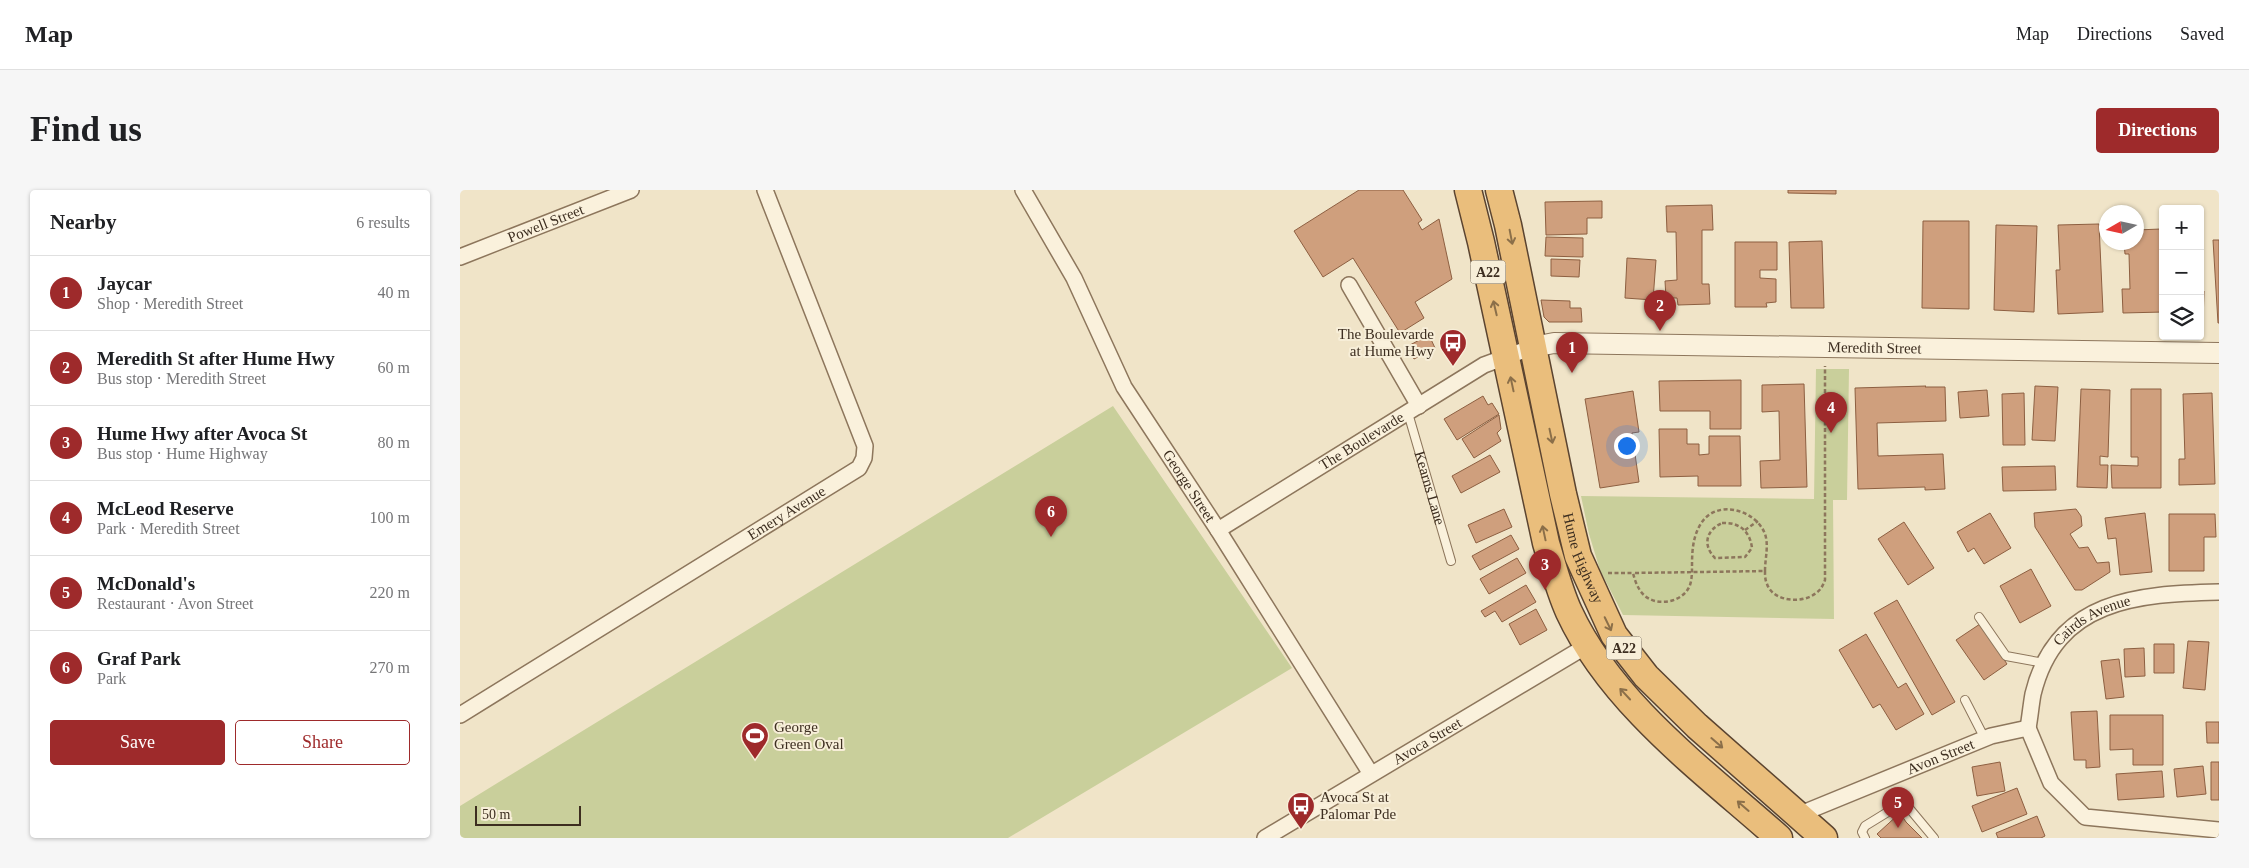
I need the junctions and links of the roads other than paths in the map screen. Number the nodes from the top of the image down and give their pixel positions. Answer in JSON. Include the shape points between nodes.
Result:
{"nodes":[{"id":1,"x":632,"y":190,"type":"edge"},
{"id":2,"x":765,"y":190,"type":"edge"},
{"id":3,"x":1023,"y":190,"type":"edge"},
{"id":4,"x":1498,"y":190,"type":"edge"},
{"id":5,"x":1469,"y":194,"type":"edge"},
{"id":6,"x":460,"y":257,"type":"edge"},
{"id":7,"x":1349,"y":284,"type":"dead end"},
{"id":8,"x":1533,"y":347,"type":"junction"},
{"id":9,"x":2219,"y":353,"type":"edge"},
{"id":10,"x":1506,"y":356,"type":"junction"},
{"id":11,"x":1414,"y":410,"type":"junction"},
{"id":12,"x":1218,"y":530,"type":"junction"},
{"id":13,"x":1451,"y":562,"type":"dead end"},
{"id":14,"x":2219,"y":592,"type":"edge"},
{"id":15,"x":1979,"y":617,"type":"dead end"},
{"id":16,"x":1588,"y":645,"type":"junction"},
{"id":17,"x":2044,"y":663,"type":"junction"},
{"id":18,"x":1965,"y":700,"type":"dead end"},
{"id":19,"x":460,"y":715,"type":"edge"},
{"id":20,"x":2028,"y":728,"type":"junction"},
{"id":21,"x":1985,"y":739,"type":"junction"},
{"id":22,"x":1371,"y":774,"type":"junction"},
{"id":23,"x":1798,"y":815,"type":"junction"},
{"id":24,"x":2219,"y":830,"type":"edge"},
{"id":25,"x":1769,"y":835,"type":"edge"},
{"id":26,"x":1265,"y":838,"type":"edge"},
{"id":27,"x":1824,"y":838,"type":"edge"},
{"id":28,"x":1864,"y":838,"type":"edge"},
{"id":29,"x":1934,"y":838,"type":"edge"}],
"edges":[{"from":1,"to":6,"type":"street","name":"Powell Street"},
{"from":2,"to":19,"type":"street","name":"Emery Avenue","via":[[865,446],[859,468]]},
{"from":3,"to":12,"type":"street","name":"George Street","via":[[1074,278],[1124,387]]},
{"from":4,"to":5,"type":"highway"},
{"from":4,"to":8,"type":"highway","name":"Hume Highway","number":"A22","one_way":true},
{"from":10,"to":5,"type":"highway","name":"Hume Highway","number":"A22","one_way":true},
{"from":7,"to":11,"type":"street","name":"Kearns Lane"},
{"from":8,"to":9,"type":"street","name":"Meredith Street","via":[[1554,343]]},
{"from":8,"to":10,"type":"street","name":"The Boulevarde"},
{"from":8,"to":23,"type":"highway","name":"Hume Highway","number":"A22","one_way":true,"via":[[1578,556],[1614,635],[1646,676],[1672,702]]},
{"from":10,"to":11,"type":"street","name":"The Boulevarde","via":[[1484,365]]},
{"from":16,"to":10,"type":"highway","name":"Hume Highway","number":"A22","one_way":true,"via":[[1557,582]]},
{"from":11,"to":12,"type":"street","name":"The Boulevarde"},
{"from":11,"to":13,"type":"lane","name":"Kearns Lane"},
{"from":12,"to":22,"type":"street","name":"George Street"},
{"from":14,"to":17,"type":"street","name":"Cairds Avenue","via":[[2135,599],[2090,613],[2063,635]]},
{"from":15,"to":17,"type":"lane","via":[[2006,656]]},
{"from":16,"to":22,"type":"street","name":"Avoca Street"},
{"from":25,"to":16,"type":"highway","name":"Hume Highway","number":"A22","one_way":true,"via":[[1679,750],[1619,687]]},
{"from":17,"to":20,"type":"street","name":"Cairds Avenue","via":[[2033,694]]},
{"from":18,"to":21,"type":"lane"},
{"from":20,"to":21,"type":"street","name":"Avon Street"},
{"from":20,"to":24,"type":"street","via":[[2051,783],[2085,817]]},
{"from":21,"to":23,"type":"street","name":"Avon Street"},
{"from":22,"to":26,"type":"street","name":"Avoca Street"},
{"from":23,"to":27,"type":"highway","name":"Hume Highway","number":"A22"},
{"from":28,"to":29,"type":"lane","via":[[1865,826],[1904,802]]}]}
